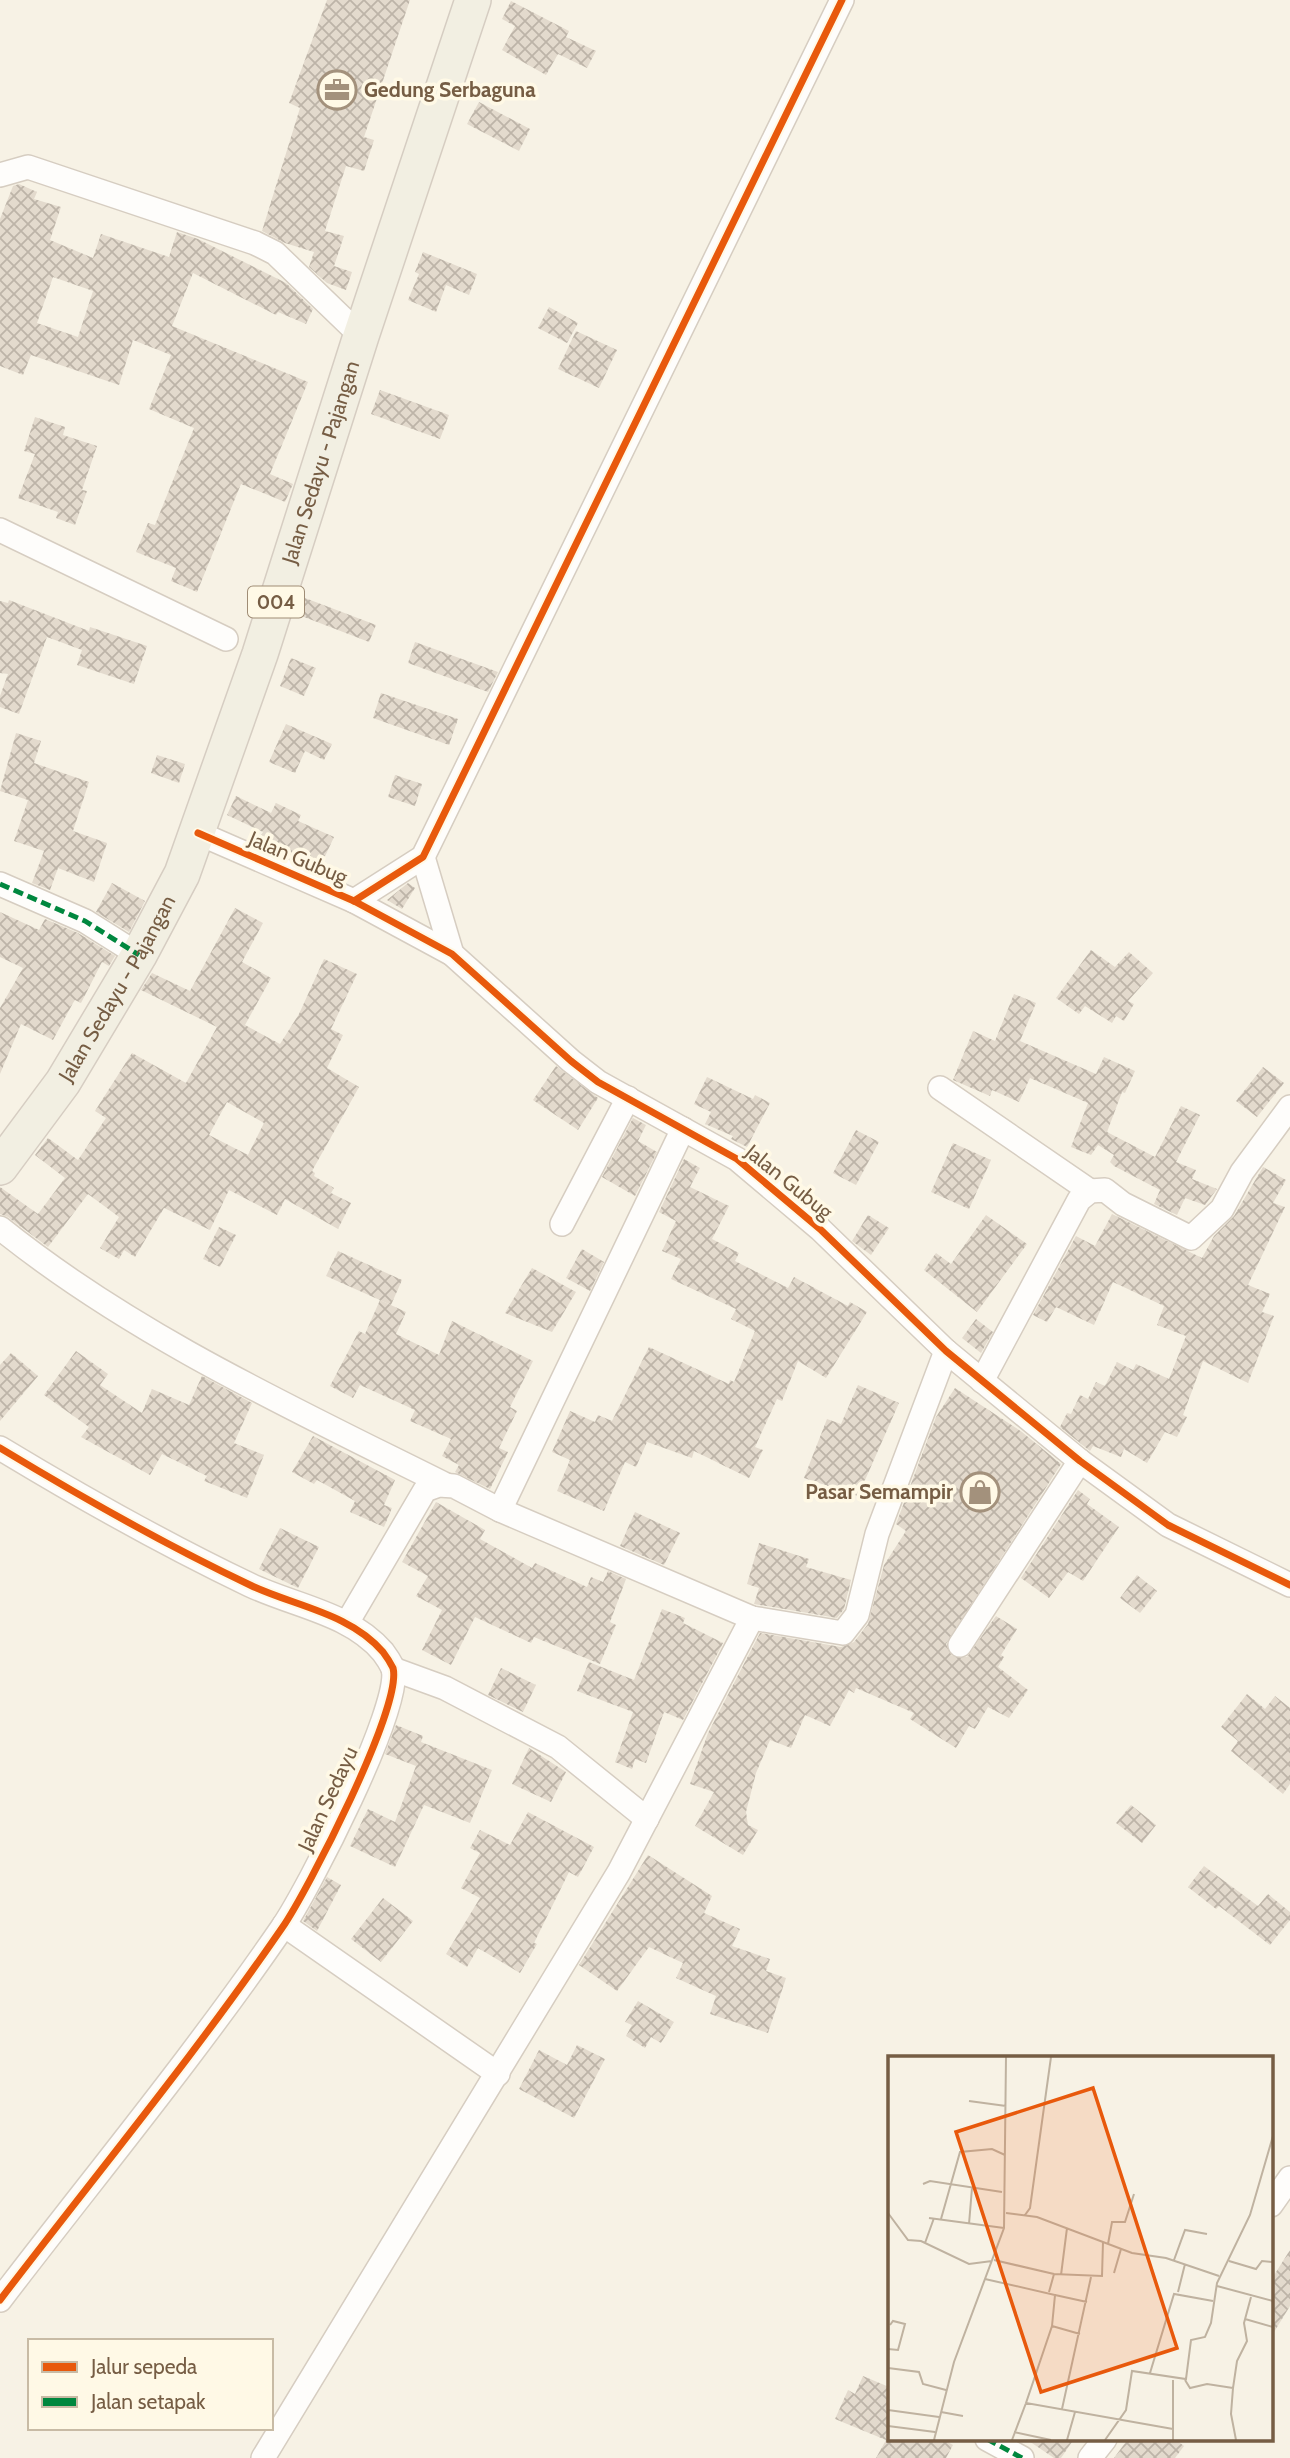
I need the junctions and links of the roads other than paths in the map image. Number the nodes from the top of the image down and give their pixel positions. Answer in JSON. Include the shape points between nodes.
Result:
{"nodes":[{"id":1,"x":473,"y":0,"type":"edge"},
{"id":2,"x":842,"y":0,"type":"edge"},
{"id":3,"x":0,"y":175,"type":"edge"},
{"id":4,"x":360,"y":337,"type":"junction"},
{"id":5,"x":0,"y":530,"type":"edge"},
{"id":6,"x":226,"y":639,"type":"dead end"},
{"id":7,"x":198,"y":833,"type":"junction"},
{"id":8,"x":424,"y":857,"type":"junction"},
{"id":9,"x":0,"y":884,"type":"edge"},
{"id":10,"x":354,"y":901,"type":"junction"},
{"id":11,"x":452,"y":954,"type":"junction"},
{"id":12,"x":139,"y":955,"type":"junction"},
{"id":13,"x":940,"y":1088,"type":"dead end"},
{"id":14,"x":628,"y":1098,"type":"junction"},
{"id":15,"x":1290,"y":1107,"type":"edge"},
{"id":16,"x":682,"y":1129,"type":"junction"},
{"id":17,"x":0,"y":1167,"type":"edge"},
{"id":18,"x":1090,"y":1191,"type":"junction"},
{"id":19,"x":562,"y":1224,"type":"dead end"},
{"id":20,"x":0,"y":1228,"type":"edge"},
{"id":21,"x":946,"y":1351,"type":"junction"},
{"id":22,"x":982,"y":1381,"type":"junction"},
{"id":23,"x":0,"y":1448,"type":"edge"},
{"id":24,"x":1080,"y":1461,"type":"junction"},
{"id":25,"x":446,"y":1485,"type":"junction"},
{"id":26,"x":500,"y":1510,"type":"junction"},
{"id":27,"x":1290,"y":1585,"type":"edge"},
{"id":28,"x":752,"y":1618,"type":"junction"},
{"id":29,"x":347,"y":1623,"type":"junction"},
{"id":30,"x":960,"y":1645,"type":"dead end"},
{"id":31,"x":393,"y":1669,"type":"junction"},
{"id":32,"x":647,"y":1819,"type":"junction"},
{"id":33,"x":284,"y":1925,"type":"junction"},
{"id":34,"x":498,"y":2074,"type":"junction"},
{"id":35,"x":1290,"y":2178,"type":"edge"},
{"id":36,"x":1272,"y":2204,"type":"edge"},
{"id":37,"x":0,"y":2300,"type":"edge"},
{"id":38,"x":988,"y":2440,"type":"edge"},
{"id":39,"x":1104,"y":2440,"type":"edge"},
{"id":40,"x":263,"y":2458,"type":"edge"},
{"id":41,"x":1022,"y":2458,"type":"edge"},
{"id":42,"x":1090,"y":2458,"type":"edge"}],
"edges":[{"from":1,"to":4,"type":"main road","name":"Jalan Sedayu - Pajangan","number":"004"},
{"from":2,"to":8,"type":"street"},
{"from":3,"to":4,"type":"street","via":[[29,167],[255,243],[293,268]]},
{"from":4,"to":7,"type":"main road","name":"Jalan Sedayu - Pajangan","number":"004"},
{"from":5,"to":6,"type":"street"},
{"from":7,"to":10,"type":"street","name":"Jalan Gubug"},
{"from":7,"to":12,"type":"main road","name":"Jalan Sedayu - Pajangan","number":"004"},
{"from":8,"to":10,"type":"street"},
{"from":8,"to":11,"type":"street"},
{"from":9,"to":12,"type":"street","via":[[85,920]]},
{"from":10,"to":11,"type":"street","name":"Jalan Gubug"},
{"from":11,"to":14,"type":"street","name":"Jalan Gubug","via":[[570,1061]]},
{"from":12,"to":17,"type":"main road","name":"Jalan Sedayu - Pajangan","number":"004","via":[[63,1082]]},
{"from":13,"to":18,"type":"street"},
{"from":14,"to":16,"type":"street","name":"Jalan Gubug"},
{"from":14,"to":19,"type":"street"},
{"from":15,"to":18,"type":"street","via":[[1242,1172],[1222,1209],[1191,1238],[1105,1190]]},
{"from":16,"to":21,"type":"street","name":"Jalan Gubug","via":[[737,1159],[810,1220]]},
{"from":16,"to":26,"type":"street"},
{"from":18,"to":22,"type":"street","via":[[1071,1212]]},
{"from":20,"to":25,"type":"street","via":[[43,1263],[130,1318],[278,1401]]},
{"from":21,"to":22,"type":"street","name":"Jalan Gubug"},
{"from":21,"to":28,"type":"street","via":[[877,1534],[852,1624],[843,1633],[831,1633]]},
{"from":22,"to":24,"type":"street","name":"Jalan Gubug"},
{"from":23,"to":29,"type":"street","via":[[134,1526],[252,1586]]},
{"from":24,"to":27,"type":"street","name":"Jalan Gubug","via":[[1168,1525]]},
{"from":24,"to":30,"type":"street"},
{"from":25,"to":26,"type":"street"},
{"from":25,"to":29,"type":"street","via":[[425,1490]]},
{"from":26,"to":28,"type":"street"},
{"from":28,"to":32,"type":"street"},
{"from":29,"to":31,"type":"street","via":[[383,1652]]},
{"from":31,"to":32,"type":"street","via":[[445,1688],[558,1747]]},
{"from":31,"to":33,"type":"street","name":"Jalan Sedayu","via":[[390,1695],[368,1759]]},
{"from":32,"to":34,"type":"street"},
{"from":33,"to":34,"type":"street"},
{"from":33,"to":37,"type":"street","name":"Jalan Sedayu"},
{"from":34,"to":40,"type":"street"},
{"from":35,"to":36,"type":"street"},
{"from":38,"to":41,"type":"street"},
{"from":39,"to":42,"type":"street"}]}
